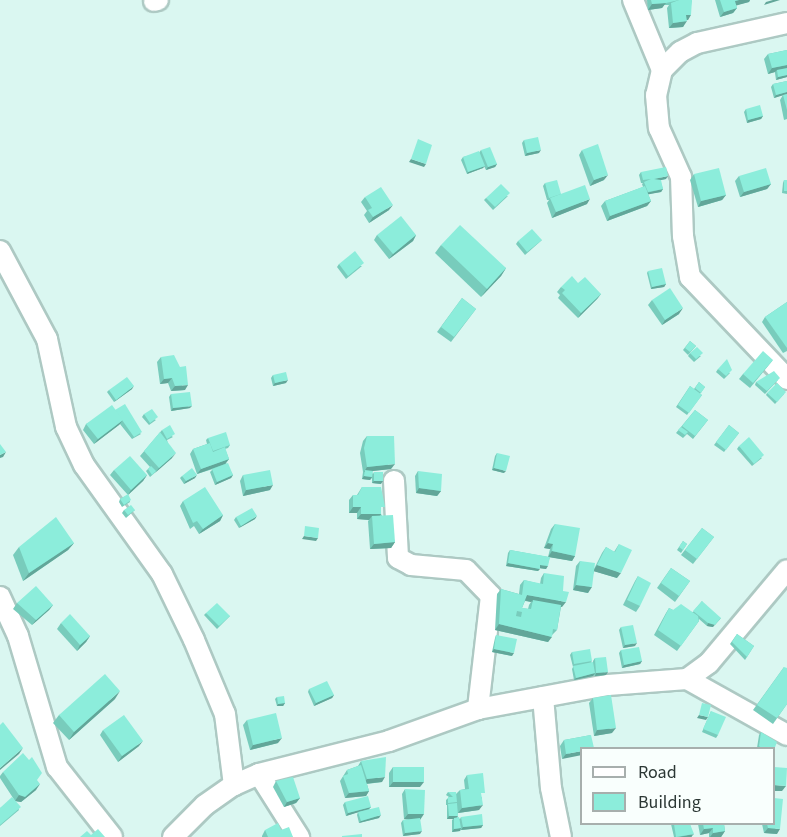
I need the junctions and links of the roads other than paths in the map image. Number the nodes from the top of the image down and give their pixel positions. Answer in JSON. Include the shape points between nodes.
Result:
{"nodes":[{"id":1,"x":633,"y":0,"type":"edge"},
{"id":2,"x":787,"y":23,"type":"edge"},
{"id":3,"x":662,"y":70,"type":"junction"},
{"id":4,"x":0,"y":251,"type":"edge"},
{"id":5,"x":787,"y":379,"type":"edge"},
{"id":6,"x":394,"y":481,"type":"dead end"},
{"id":7,"x":787,"y":570,"type":"edge"},
{"id":8,"x":0,"y":597,"type":"edge"},
{"id":9,"x":687,"y":679,"type":"junction"},
{"id":10,"x":543,"y":697,"type":"junction"},
{"id":11,"x":478,"y":709,"type":"junction"},
{"id":12,"x":787,"y":735,"type":"edge"},
{"id":13,"x":259,"y":774,"type":"junction"},
{"id":14,"x":234,"y":785,"type":"junction"},
{"id":15,"x":112,"y":837,"type":"edge"},
{"id":16,"x":173,"y":837,"type":"edge"},
{"id":17,"x":299,"y":837,"type":"edge"},
{"id":18,"x":561,"y":837,"type":"edge"}],
"edges":[{"from":1,"to":3,"type":"street"},
{"from":2,"to":3,"type":"street","via":[[697,43],[680,52]]},
{"from":3,"to":5,"type":"street","via":[[656,95],[659,128],[681,177],[683,236],[690,277]]},
{"from":4,"to":14,"type":"street","via":[[47,339],[66,427],[84,465],[162,574],[194,640],[225,714]]},
{"from":6,"to":11,"type":"street","via":[[398,558],[411,566],[466,570],[491,596]]},
{"from":7,"to":9,"type":"street","via":[[710,663]]},
{"from":8,"to":15,"type":"street","via":[[18,636],[57,767]]},
{"from":9,"to":10,"type":"street"},
{"from":9,"to":12,"type":"street"},
{"from":10,"to":11,"type":"street"},
{"from":10,"to":18,"type":"street","via":[[551,788]]},
{"from":11,"to":13,"type":"street","via":[[389,741]]},
{"from":13,"to":14,"type":"street"},
{"from":13,"to":17,"type":"street"},
{"from":14,"to":16,"type":"street","via":[[205,805]]}]}
